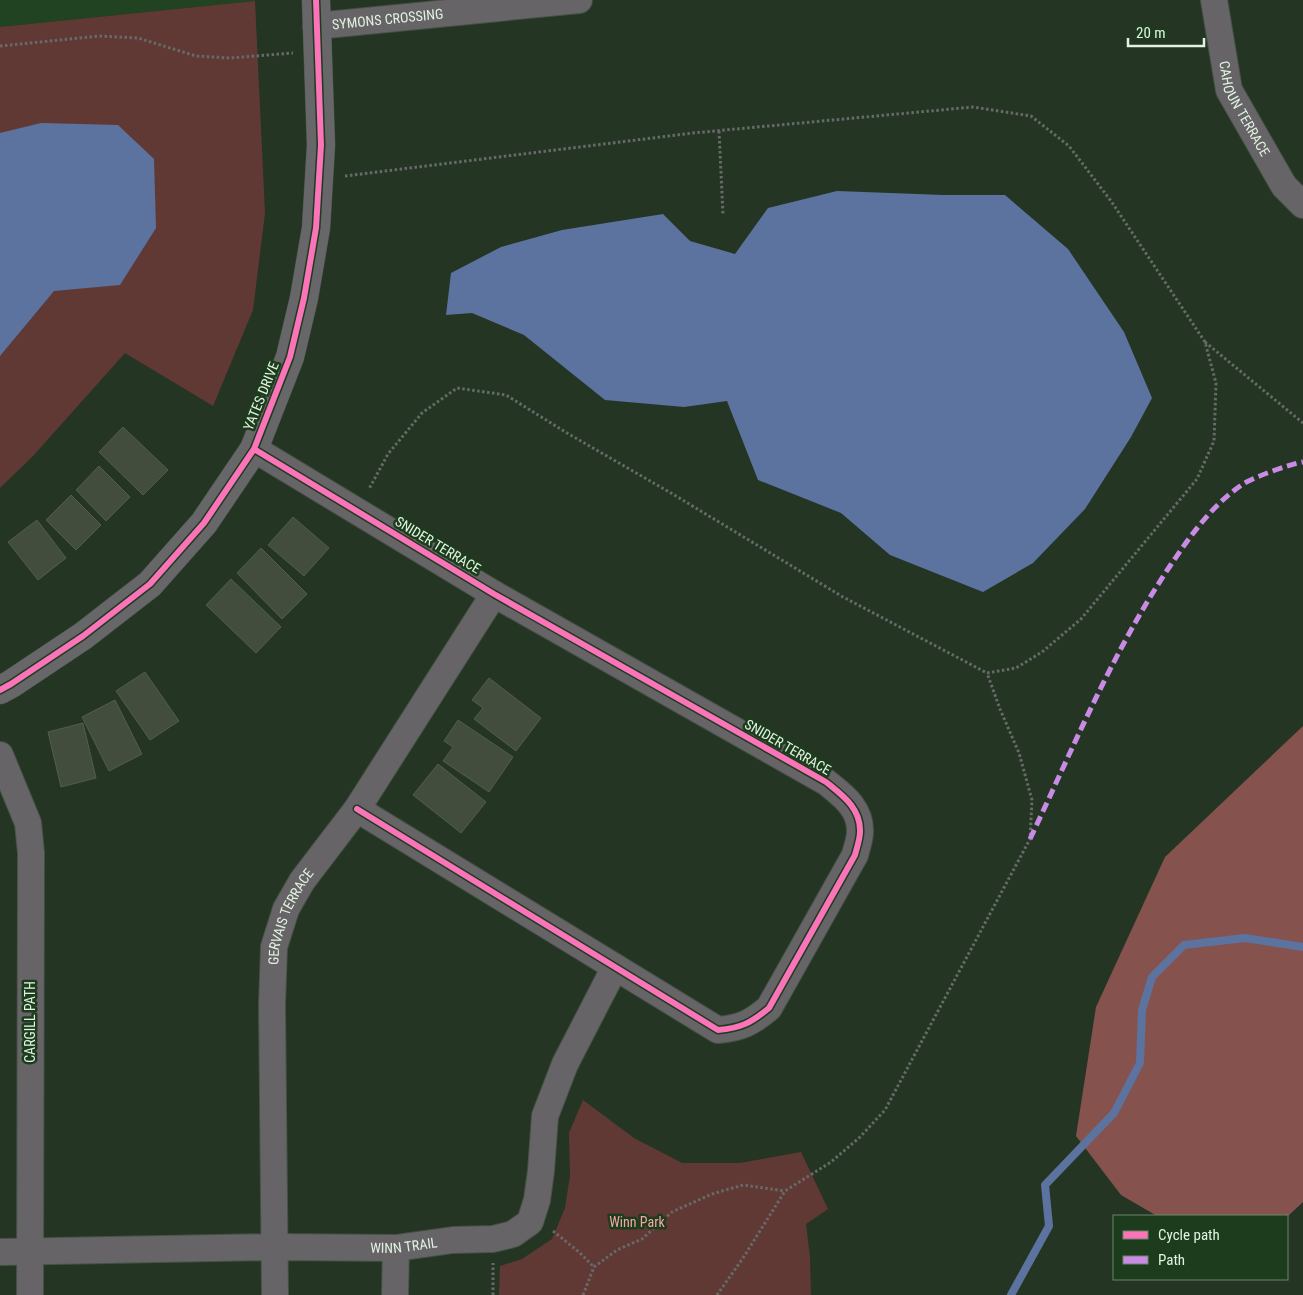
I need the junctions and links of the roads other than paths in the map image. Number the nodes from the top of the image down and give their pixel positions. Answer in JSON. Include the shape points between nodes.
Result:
{"nodes":[{"id":1,"x":579,"y":0,"type":"edge"},
{"id":2,"x":1214,"y":0,"type":"edge"},
{"id":3,"x":316,"y":26,"type":"edge"},
{"id":4,"x":1303,"y":205,"type":"edge"},
{"id":5,"x":254,"y":448,"type":"junction"},
{"id":6,"x":494,"y":594,"type":"junction"},
{"id":7,"x":0,"y":690,"type":"edge"},
{"id":8,"x":0,"y":755,"type":"edge"},
{"id":9,"x":357,"y":809,"type":"junction"},
{"id":10,"x":615,"y":967,"type":"junction"},
{"id":11,"x":276,"y":1246,"type":"junction"},
{"id":12,"x":396,"y":1248,"type":"junction"},
{"id":13,"x":0,"y":1252,"type":"edge"},
{"id":14,"x":31,"y":1252,"type":"junction"},
{"id":15,"x":30,"y":1295,"type":"edge"},
{"id":16,"x":275,"y":1295,"type":"edge"},
{"id":17,"x":395,"y":1295,"type":"edge"}],
"edges":[{"from":1,"to":3,"type":"street","name":"SYMONS CROSSING"},
{"from":2,"to":4,"type":"street","name":"CAHOUN TERRACE","via":[[1229,90],[1284,186]]},
{"from":3,"to":5,"type":"street","name":"YATES DRIVE","via":[[321,145],[316,228],[290,357]]},
{"from":5,"to":6,"type":"street","name":"SNIDER TERRACE"},
{"from":5,"to":7,"type":"street","name":"YATES DRIVE","via":[[204,523],[150,584],[83,636]]},
{"from":6,"to":9,"type":"street","name":"GERVAIS TERRACE"},
{"from":6,"to":10,"type":"street","name":"SNIDER TERRACE","via":[[826,782],[856,811],[860,831],[855,855],[769,1008],[753,1021],[735,1029],[718,1030]]},
{"from":8,"to":14,"type":"street","name":"CARGILL PATH","via":[[28,823],[30,853]]},
{"from":9,"to":10,"type":"street","name":"SNIDER TERRACE"},
{"from":9,"to":11,"type":"street","name":"GERVAIS TERRACE","via":[[302,881],[286,909],[274,947]]},
{"from":10,"to":12,"type":"street","name":"WINN TRAIL","via":[[565,1064],[545,1116],[537,1200],[530,1222],[513,1234],[493,1239],[453,1240]]},
{"from":11,"to":12,"type":"street","name":"WINN TRAIL"},
{"from":11,"to":14,"type":"street","name":"WINN TRAIL"},
{"from":11,"to":16,"type":"street","name":"GERVAIS TERRACE"},
{"from":12,"to":17,"type":"street"},
{"from":13,"to":14,"type":"street","name":"WINN TRAIL"},
{"from":14,"to":15,"type":"street","name":"CARGILL PATH"}]}
